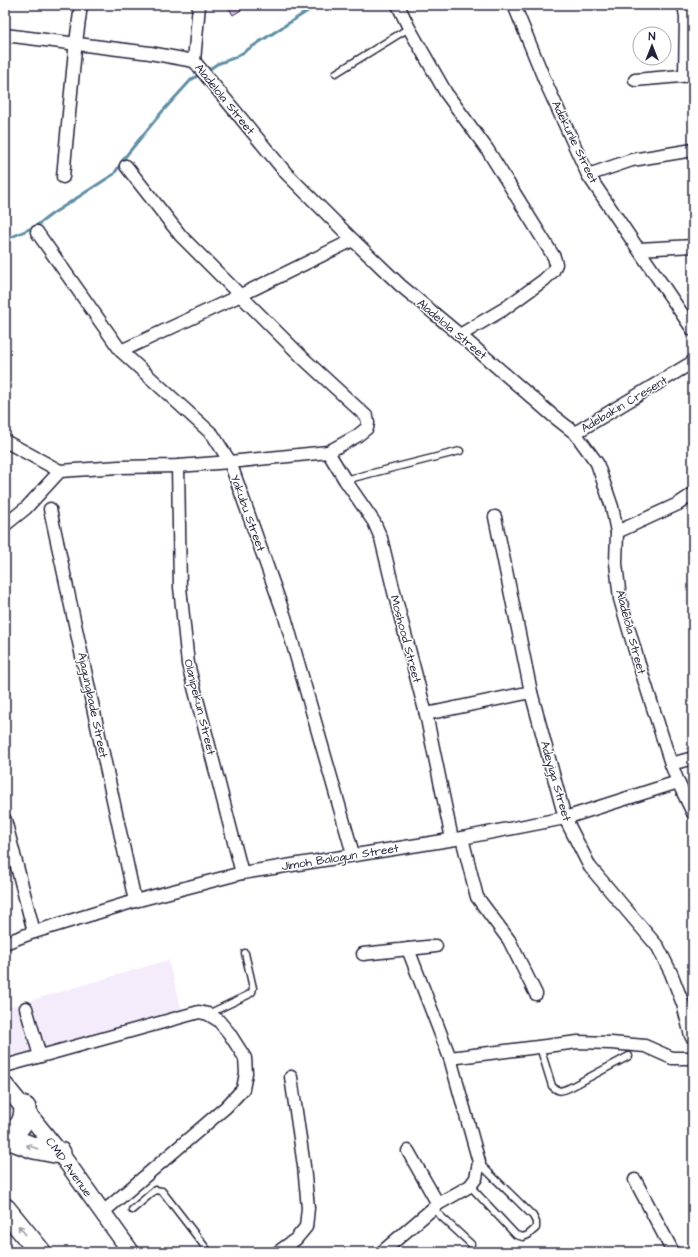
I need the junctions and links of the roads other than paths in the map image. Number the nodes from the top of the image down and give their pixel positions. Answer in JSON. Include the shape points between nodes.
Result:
{"nodes":[{"id":1,"x":81,"y":5,"type":"edge"},
{"id":2,"x":199,"y":5,"type":"edge"},
{"id":3,"x":398,"y":5,"type":"edge"},
{"id":4,"x":514,"y":5,"type":"edge"},
{"id":5,"x":684,"y":5,"type":"edge"},
{"id":6,"x":409,"y":28,"type":"junction"},
{"id":7,"x":5,"y":35,"type":"edge"},
{"id":8,"x":77,"y":43,"type":"junction"},
{"id":9,"x":195,"y":62,"type":"junction"},
{"id":10,"x":336,"y":72,"type":"dead end"},
{"id":11,"x":689,"y":75,"type":"edge"},
{"id":12,"x":635,"y":80,"type":"dead end"},
{"id":13,"x":693,"y":150,"type":"edge"},
{"id":14,"x":126,"y":166,"type":"dead end"},
{"id":15,"x":588,"y":175,"type":"junction"},
{"id":16,"x":63,"y":176,"type":"dead end"},
{"id":17,"x":36,"y":232,"type":"dead end"},
{"id":18,"x":354,"y":240,"type":"junction"},
{"id":19,"x":693,"y":246,"type":"edge"},
{"id":20,"x":639,"y":249,"type":"junction"},
{"id":21,"x":241,"y":296,"type":"junction"},
{"id":22,"x":693,"y":330,"type":"edge"},
{"id":23,"x":460,"y":335,"type":"junction"},
{"id":24,"x":121,"y":351,"type":"junction"},
{"id":25,"x":693,"y":362,"type":"edge"},
{"id":26,"x":575,"y":433,"type":"junction"},
{"id":27,"x":5,"y":441,"type":"edge"},
{"id":28,"x":460,"y":451,"type":"dead end"},
{"id":29,"x":328,"y":452,"type":"junction"},
{"id":30,"x":230,"y":462,"type":"junction"},
{"id":31,"x":178,"y":466,"type":"junction"},
{"id":32,"x":60,"y":471,"type":"junction"},
{"id":33,"x":345,"y":480,"type":"junction"},
{"id":34,"x":693,"y":494,"type":"edge"},
{"id":35,"x":50,"y":509,"type":"dead end"},
{"id":36,"x":495,"y":517,"type":"dead end"},
{"id":37,"x":5,"y":525,"type":"edge"},
{"id":38,"x":617,"y":532,"type":"junction"},
{"id":39,"x":531,"y":692,"type":"junction"},
{"id":40,"x":426,"y":714,"type":"junction"},
{"id":41,"x":693,"y":758,"type":"edge"},
{"id":42,"x":671,"y":764,"type":"junction"},
{"id":43,"x":678,"y":782,"type":"junction"},
{"id":44,"x":691,"y":806,"type":"edge"},
{"id":45,"x":565,"y":818,"type":"junction"},
{"id":46,"x":5,"y":820,"type":"edge"},
{"id":47,"x":457,"y":838,"type":"junction"},
{"id":48,"x":353,"y":854,"type":"junction"},
{"id":49,"x":242,"y":873,"type":"junction"},
{"id":50,"x":135,"y":901,"type":"junction"},
{"id":51,"x":34,"y":932,"type":"junction"},
{"id":52,"x":5,"y":943,"type":"edge"},
{"id":53,"x":436,"y":946,"type":"dead end"},
{"id":54,"x":408,"y":949,"type":"junction"},
{"id":55,"x":245,"y":953,"type":"dead end"},
{"id":56,"x":363,"y":954,"type":"dead end"},
{"id":57,"x":536,"y":994,"type":"dead end"},
{"id":58,"x":26,"y":1008,"type":"dead end"},
{"id":59,"x":208,"y":1014,"type":"junction"},
{"id":60,"x":693,"y":1037,"type":"edge"},
{"id":61,"x":540,"y":1047,"type":"junction"},
{"id":62,"x":40,"y":1056,"type":"junction"},
{"id":63,"x":629,"y":1056,"type":"dead end"},
{"id":64,"x":450,"y":1058,"type":"junction"},
{"id":65,"x":693,"y":1058,"type":"edge"},
{"id":66,"x":5,"y":1066,"type":"edge"},
{"id":67,"x":291,"y":1077,"type":"dead end"},
{"id":68,"x":5,"y":1085,"type":"edge"},
{"id":69,"x":25,"y":1108,"type":"junction"},
{"id":70,"x":5,"y":1136,"type":"edge"},
{"id":71,"x":408,"y":1151,"type":"dead end"},
{"id":72,"x":60,"y":1153,"type":"junction"},
{"id":73,"x":478,"y":1162,"type":"junction"},
{"id":74,"x":634,"y":1180,"type":"dead end"},
{"id":75,"x":470,"y":1186,"type":"junction"},
{"id":76,"x":436,"y":1206,"type":"junction"},
{"id":77,"x":5,"y":1209,"type":"edge"},
{"id":78,"x":132,"y":1210,"type":"dead end"},
{"id":79,"x":102,"y":1213,"type":"junction"},
{"id":80,"x":471,"y":1244,"type":"dead end"},
{"id":81,"x":40,"y":1252,"type":"edge"},
{"id":82,"x":131,"y":1252,"type":"edge"},
{"id":83,"x":209,"y":1252,"type":"edge"},
{"id":84,"x":278,"y":1252,"type":"edge"},
{"id":85,"x":382,"y":1252,"type":"edge"},
{"id":86,"x":673,"y":1252,"type":"edge"}],
"edges":[{"from":1,"to":8,"type":"street"},
{"from":2,"to":9,"type":"street"},
{"from":3,"to":6,"type":"street"},
{"from":4,"to":15,"type":"street","name":"Adekunle Street"},
{"from":5,"to":11,"type":"street"},
{"from":6,"to":10,"type":"lane"},
{"from":6,"to":23,"type":"street","via":[[446,93],[487,149],[556,264],[544,280],[504,309]]},
{"from":7,"to":8,"type":"street","name":"Aladelola Street"},
{"from":8,"to":9,"type":"street","name":"Aladelola Street"},
{"from":8,"to":16,"type":"street"},
{"from":9,"to":18,"type":"street","name":"Aladelola Street","via":[[286,174]]},
{"from":11,"to":12,"type":"street"},
{"from":13,"to":15,"type":"street","via":[[632,160]]},
{"from":14,"to":21,"type":"street","via":[[181,236]]},
{"from":15,"to":20,"type":"street","name":"Adekunle Street"},
{"from":17,"to":24,"type":"street","name":"Yakubu Street"},
{"from":18,"to":21,"type":"street"},
{"from":18,"to":23,"type":"street","name":"Aladelola Street","via":[[400,285]]},
{"from":19,"to":20,"type":"street"},
{"from":20,"to":22,"type":"street","name":"Adekunle Street"},
{"from":21,"to":24,"type":"street"},
{"from":21,"to":29,"type":"street","via":[[367,418],[367,428]]},
{"from":23,"to":26,"type":"street","name":"Aladelola Street"},
{"from":24,"to":30,"type":"street","name":"Yakubu Street","via":[[213,435]]},
{"from":25,"to":26,"type":"street","name":"Adebakin Cresent"},
{"from":26,"to":38,"type":"street","name":"Aladelola Street","via":[[597,462],[612,507]]},
{"from":27,"to":32,"type":"street"},
{"from":28,"to":33,"type":"lane"},
{"from":29,"to":30,"type":"street"},
{"from":29,"to":33,"type":"street","name":"Moshood Street"},
{"from":30,"to":31,"type":"street"},
{"from":30,"to":48,"type":"street","name":"Yakubu Street","via":[[285,617]]},
{"from":31,"to":32,"type":"street"},
{"from":31,"to":49,"type":"street","name":"Olanipekun Street","via":[[180,587],[188,664]]},
{"from":32,"to":37,"type":"street","via":[[26,508]]},
{"from":33,"to":40,"type":"street","name":"Moshood Street","via":[[374,522],[381,538]]},
{"from":34,"to":38,"type":"street","via":[[678,504]]},
{"from":35,"to":50,"type":"street","name":"Ajagungbade Street"},
{"from":36,"to":39,"type":"street","name":"Adeyiga Street"},
{"from":38,"to":42,"type":"street","name":"Aladelola Street","via":[[616,563],[620,599]]},
{"from":39,"to":40,"type":"street"},
{"from":39,"to":45,"type":"street","name":"Adeyiga Street"},
{"from":40,"to":47,"type":"street","name":"Moshood Street"},
{"from":41,"to":42,"type":"street"},
{"from":42,"to":43,"type":"street","name":"Aladelola Street"},
{"from":43,"to":44,"type":"street","name":"Aladelola Street"},
{"from":43,"to":45,"type":"street","name":"Jimoh Balogun Street"},
{"from":45,"to":47,"type":"street","name":"Jimoh Balogun Street"},
{"from":45,"to":60,"type":"street","name":"Adeyiga Street","via":[[590,868],[658,947],[671,973]]},
{"from":46,"to":51,"type":"street"},
{"from":47,"to":48,"type":"street","name":"Jimoh Balogun Street"},
{"from":47,"to":57,"type":"street","name":"Moshood Street","via":[[477,897],[509,940]]},
{"from":48,"to":49,"type":"street","name":"Jimoh Balogun Street"},
{"from":49,"to":50,"type":"street","name":"Jimoh Balogun Street"},
{"from":50,"to":51,"type":"street","name":"Jimoh Balogun Street"},
{"from":51,"to":52,"type":"street","name":"Jimoh Balogun Street"},
{"from":53,"to":54,"type":"street"},
{"from":54,"to":56,"type":"street"},
{"from":54,"to":64,"type":"street"},
{"from":55,"to":59,"type":"lane","via":[[252,992]]},
{"from":58,"to":62,"type":"street"},
{"from":59,"to":62,"type":"street","via":[[199,1012]]},
{"from":59,"to":79,"type":"street","via":[[218,1020],[229,1033],[245,1058],[243,1089],[226,1107]]},
{"from":61,"to":63,"type":"lane","via":[[552,1086],[562,1091]]},
{"from":61,"to":64,"type":"street"},
{"from":61,"to":65,"type":"street","via":[[578,1042],[611,1043],[645,1046],[672,1058]]},
{"from":62,"to":66,"type":"street"},
{"from":64,"to":73,"type":"street"},
{"from":67,"to":84,"type":"street","via":[[308,1208],[306,1227],[296,1239]]},
{"from":68,"to":69,"type":"street","name":"CMD Avenue"},
{"from":69,"to":70,"type":"highway","via":[[25,1118],[18,1129]]},
{"from":69,"to":72,"type":"street","name":"CMD Avenue"},
{"from":72,"to":70,"type":"highway","one_way":true,"via":[[34,1148]]},
{"from":71,"to":76,"type":"street"},
{"from":72,"to":79,"type":"street","name":"CMD Avenue"},
{"from":73,"to":75,"type":"street","via":[[476,1178]]},
{"from":73,"to":75,"type":"lane","via":[[533,1216],[536,1228],[528,1235],[516,1235]]},
{"from":74,"to":86,"type":"street"},
{"from":75,"to":76,"type":"street"},
{"from":76,"to":80,"type":"lane"},
{"from":76,"to":85,"type":"street"},
{"from":81,"to":77,"type":"highway","one_way":true},
{"from":78,"to":83,"type":"lane","via":[[155,1190],[162,1191]]},
{"from":79,"to":82,"type":"street","name":"CMD Avenue"}]}
